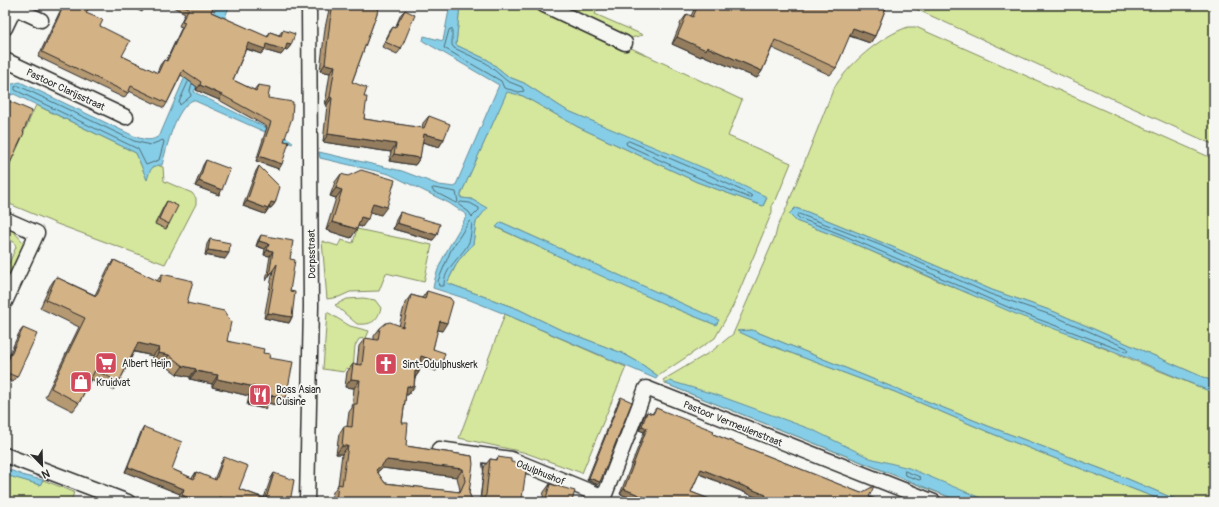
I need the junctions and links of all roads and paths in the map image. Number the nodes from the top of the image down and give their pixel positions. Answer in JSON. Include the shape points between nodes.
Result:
{"nodes":[{"id":1,"x":309,"y":5,"type":"edge"},
{"id":2,"x":544,"y":5,"type":"edge"},
{"id":3,"x":15,"y":6,"type":"edge"},
{"id":4,"x":40,"y":20,"type":"dead end"},
{"id":5,"x":5,"y":28,"type":"edge"},
{"id":6,"x":625,"y":42,"type":"dead end"},
{"id":7,"x":5,"y":60,"type":"edge"},
{"id":8,"x":126,"y":117,"type":"dead end"},
{"id":9,"x":5,"y":219,"type":"edge"},
{"id":10,"x":5,"y":302,"type":"edge"},
{"id":11,"x":439,"y":449,"type":"edge"},
{"id":12,"x":476,"y":454,"type":"junction"},
{"id":13,"x":5,"y":455,"type":"edge"},
{"id":14,"x":603,"y":501,"type":"edge"},
{"id":15,"x":128,"y":502,"type":"edge"},
{"id":16,"x":307,"y":502,"type":"edge"},
{"id":17,"x":472,"y":502,"type":"edge"},
{"id":18,"x":934,"y":502,"type":"edge"}],
"edges":[{"from":1,"to":16,"type":"street","name":"Dorpsstraat","via":[[311,306]]},
{"from":2,"to":6,"type":"street"},
{"from":3,"to":4,"type":"street"},
{"from":3,"to":5,"type":"street"},
{"from":7,"to":8,"type":"street","name":"Pastoor Clarijsstraat"},
{"from":9,"to":10,"type":"street","via":[[37,233]]},
{"from":11,"to":12,"type":"street","name":"Odulphushof"},
{"from":12,"to":14,"type":"street","name":"Odulphushof","via":[[511,459]]},
{"from":12,"to":17,"type":"street"},
{"from":13,"to":15,"type":"street"},
{"from":14,"to":18,"type":"street","name":"Pastoor Vermeulenstraat","via":[[646,388]]}]}
